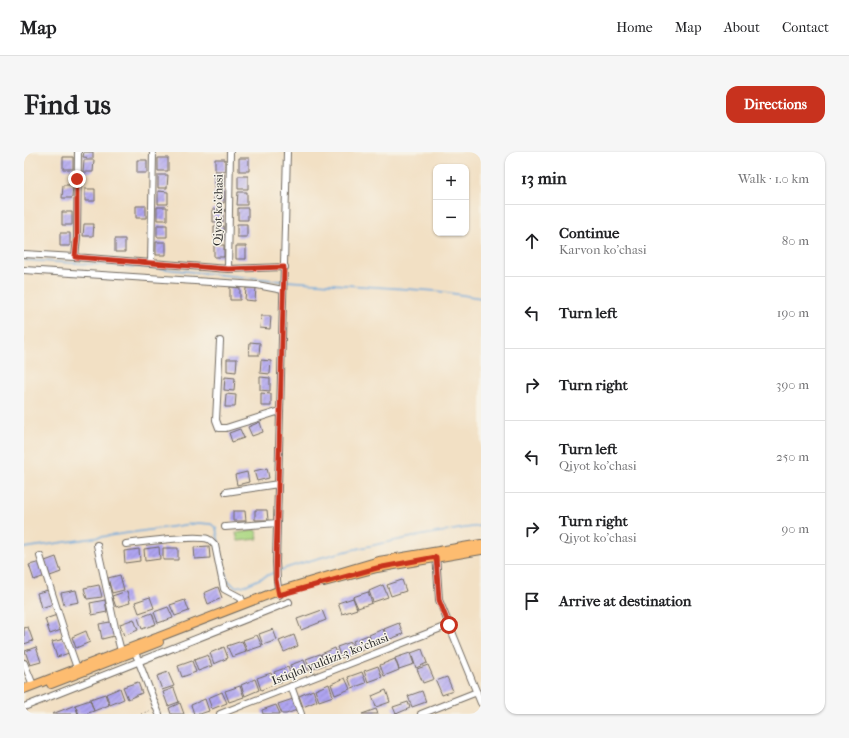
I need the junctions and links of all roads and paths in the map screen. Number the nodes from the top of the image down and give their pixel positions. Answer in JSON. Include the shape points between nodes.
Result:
{"nodes":[{"id":1,"x":78,"y":152,"type":"edge"},
{"id":2,"x":153,"y":152,"type":"edge"},
{"id":3,"x":230,"y":152,"type":"edge"},
{"id":4,"x":287,"y":152,"type":"edge"},
{"id":5,"x":24,"y":254,"type":"edge"},
{"id":6,"x":75,"y":257,"type":"junction"},
{"id":7,"x":151,"y":263,"type":"junction"},
{"id":8,"x":284,"y":267,"type":"junction"},
{"id":9,"x":228,"y":269,"type":"junction"},
{"id":10,"x":24,"y":270,"type":"edge"},
{"id":11,"x":283,"y":290,"type":"junction"},
{"id":12,"x":220,"y":341,"type":"dead end"},
{"id":13,"x":280,"y":411,"type":"junction"},
{"id":14,"x":278,"y":484,"type":"junction"},
{"id":15,"x":226,"y":492,"type":"dead end"},
{"id":16,"x":277,"y":523,"type":"junction"},
{"id":17,"x":225,"y":527,"type":"dead end"},
{"id":18,"x":126,"y":544,"type":"dead end"},
{"id":19,"x":481,"y":544,"type":"edge"},
{"id":20,"x":97,"y":545,"type":"dead end"},
{"id":21,"x":481,"y":550,"type":"edge"},
{"id":22,"x":436,"y":554,"type":"junction"},
{"id":23,"x":40,"y":556,"type":"dead end"},
{"id":24,"x":278,"y":593,"type":"junction"},
{"id":25,"x":289,"y":602,"type":"dead end"},
{"id":26,"x":243,"y":604,"type":"junction"},
{"id":27,"x":449,"y":625,"type":"junction"},
{"id":28,"x":121,"y":651,"type":"junction"},
{"id":29,"x":135,"y":652,"type":"junction"},
{"id":30,"x":139,"y":661,"type":"junction"},
{"id":31,"x":24,"y":663,"type":"edge"},
{"id":32,"x":78,"y":668,"type":"junction"},
{"id":33,"x":33,"y":685,"type":"junction"},
{"id":34,"x":291,"y":686,"type":"junction"},
{"id":35,"x":24,"y":688,"type":"edge"},
{"id":36,"x":477,"y":692,"type":"junction"},
{"id":37,"x":24,"y":694,"type":"edge"},
{"id":38,"x":481,"y":703,"type":"edge"},
{"id":39,"x":24,"y":707,"type":"edge"},
{"id":40,"x":158,"y":711,"type":"edge"},
{"id":41,"x":141,"y":714,"type":"edge"},
{"id":42,"x":220,"y":714,"type":"edge"},
{"id":43,"x":301,"y":714,"type":"edge"},
{"id":44,"x":421,"y":714,"type":"edge"}],
"edges":[{"from":1,"to":6,"type":"street"},
{"from":2,"to":7,"type":"street"},
{"from":3,"to":9,"type":"street","name":"Qiyot ko'chasi"},
{"from":4,"to":8,"type":"street"},
{"from":5,"to":6,"type":"street"},
{"from":6,"to":7,"type":"street"},
{"from":7,"to":9,"type":"street"},
{"from":8,"to":9,"type":"street"},
{"from":8,"to":11,"type":"street"},
{"from":10,"to":11,"type":"street","via":[[257,285]]},
{"from":11,"to":13,"type":"street"},
{"from":12,"to":13,"type":"street","via":[[216,420],[220,428]]},
{"from":13,"to":14,"type":"street"},
{"from":14,"to":15,"type":"street"},
{"from":14,"to":16,"type":"street"},
{"from":16,"to":17,"type":"street"},
{"from":16,"to":24,"type":"street"},
{"from":18,"to":26,"type":"street","via":[[207,538],[215,545],[224,589],[241,598]]},
{"from":19,"to":22,"type":"main road"},
{"from":20,"to":28,"type":"street"},
{"from":21,"to":22,"type":"main road"},
{"from":22,"to":24,"type":"main road"},
{"from":22,"to":27,"type":"street","via":[[439,600]]},
{"from":23,"to":32,"type":"street"},
{"from":24,"to":26,"type":"main road"},
{"from":24,"to":29,"type":"main road"},
{"from":25,"to":30,"type":"street"},
{"from":26,"to":28,"type":"main road"},
{"from":27,"to":34,"type":"street","name":"Istiqlol yuldizi-3 ko'chasi"},
{"from":27,"to":36,"type":"street"},
{"from":28,"to":32,"type":"main road"},
{"from":29,"to":30,"type":"street"},
{"from":29,"to":37,"type":"main road"},
{"from":30,"to":39,"type":"street"},
{"from":30,"to":40,"type":"street"},
{"from":31,"to":33,"type":"street"},
{"from":32,"to":33,"type":"main road"},
{"from":33,"to":35,"type":"main road"},
{"from":34,"to":42,"type":"street","name":"Istiqlol yuldizi-3 ko'chasi"},
{"from":34,"to":43,"type":"street"},
{"from":36,"to":38,"type":"street"},
{"from":36,"to":44,"type":"street"},
{"from":40,"to":41,"type":"path"}]}
